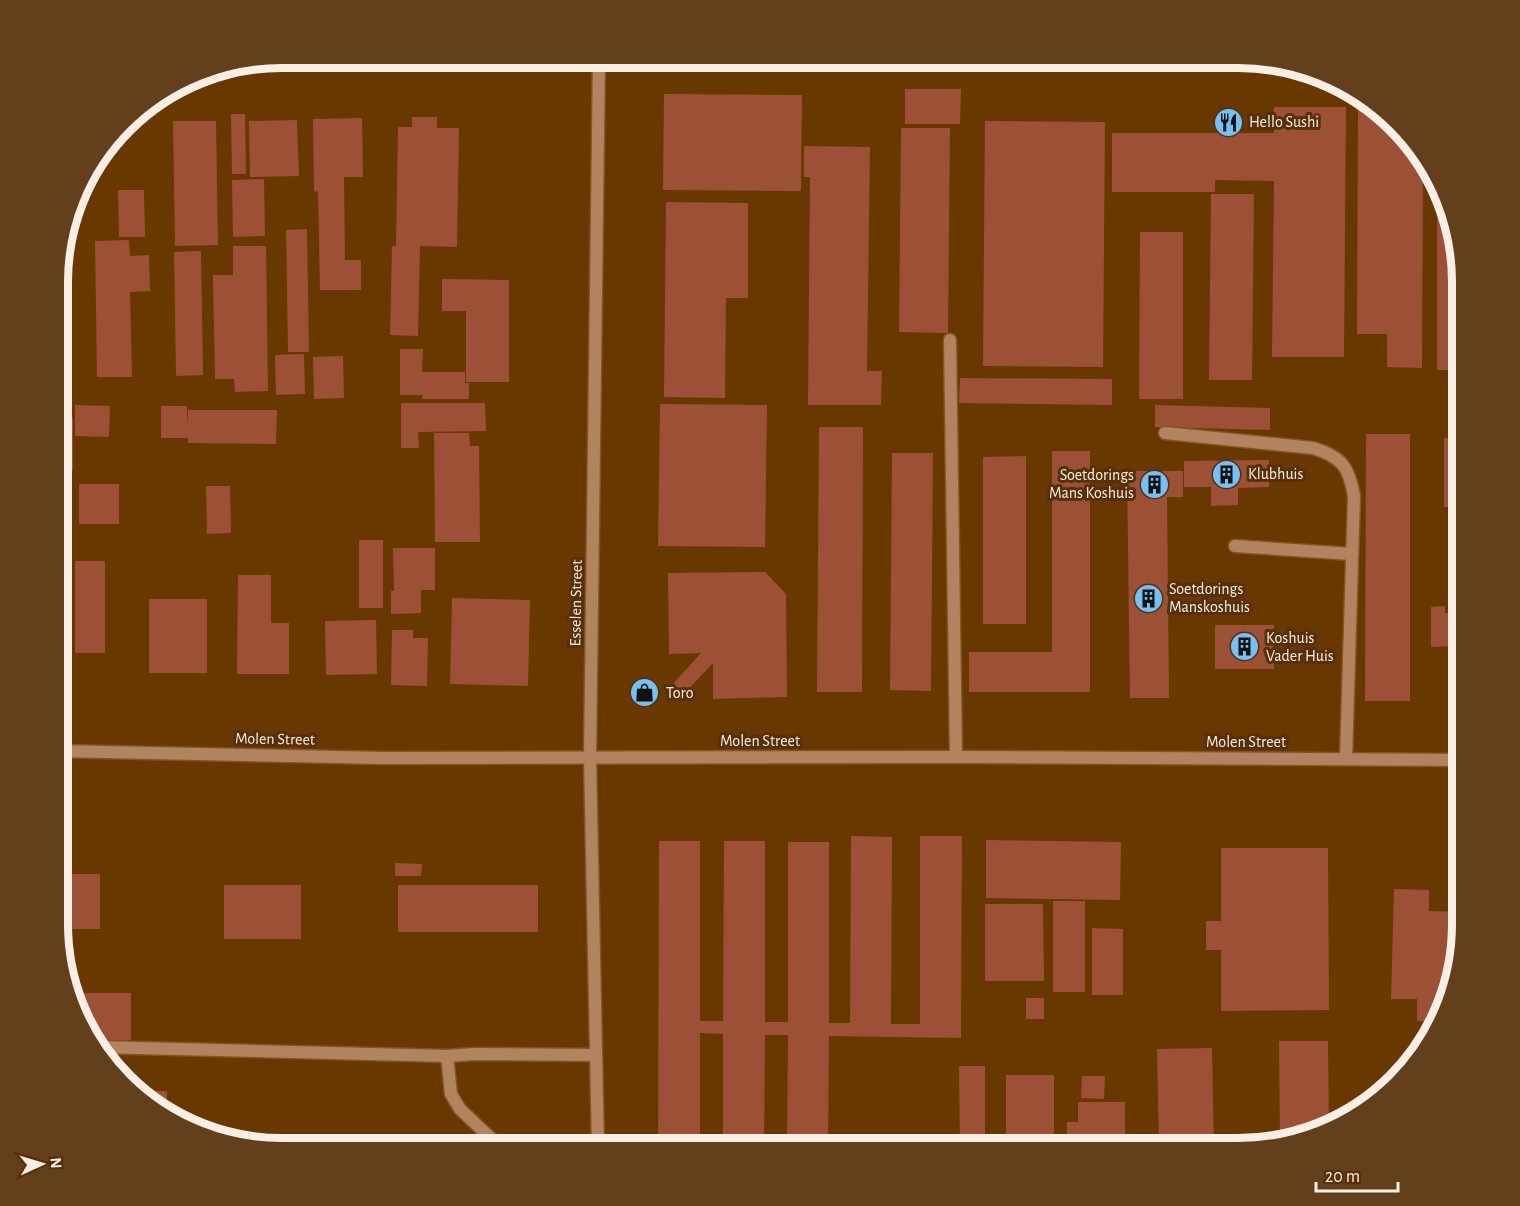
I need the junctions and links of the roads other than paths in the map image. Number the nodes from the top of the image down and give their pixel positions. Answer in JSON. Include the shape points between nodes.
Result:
{"nodes":[{"id":1,"x":598,"y":68,"type":"edge"},
{"id":2,"x":950,"y":340,"type":"dead end"},
{"id":3,"x":1165,"y":433,"type":"dead end"},
{"id":4,"x":1235,"y":546,"type":"dead end"},
{"id":5,"x":1352,"y":554,"type":"junction"},
{"id":6,"x":68,"y":751,"type":"edge"},
{"id":7,"x":956,"y":757,"type":"junction"},
{"id":8,"x":590,"y":758,"type":"junction"},
{"id":9,"x":1347,"y":759,"type":"junction"},
{"id":10,"x":1452,"y":760,"type":"edge"},
{"id":11,"x":107,"y":1047,"type":"edge"},
{"id":12,"x":596,"y":1055,"type":"junction"},
{"id":13,"x":447,"y":1056,"type":"junction"},
{"id":14,"x":490,"y":1138,"type":"edge"},
{"id":15,"x":598,"y":1138,"type":"edge"}],
"edges":[{"from":1,"to":8,"type":"street","name":"Esselen Street"},
{"from":2,"to":7,"type":"street"},
{"from":3,"to":5,"type":"street","via":[[1331,453],[1344,465],[1352,481]]},
{"from":4,"to":5,"type":"street"},
{"from":5,"to":9,"type":"street"},
{"from":6,"to":8,"type":"street","name":"Molen Street"},
{"from":7,"to":8,"type":"street","name":"Molen Street"},
{"from":7,"to":9,"type":"street","name":"Molen Street"},
{"from":8,"to":12,"type":"street","name":"Esselen Street"},
{"from":9,"to":10,"type":"street","name":"Molen Street"},
{"from":11,"to":13,"type":"street"},
{"from":12,"to":13,"type":"street"},
{"from":12,"to":15,"type":"street","name":"Esselen Street"},
{"from":13,"to":14,"type":"street","via":[[451,1094],[460,1109]]}]}
